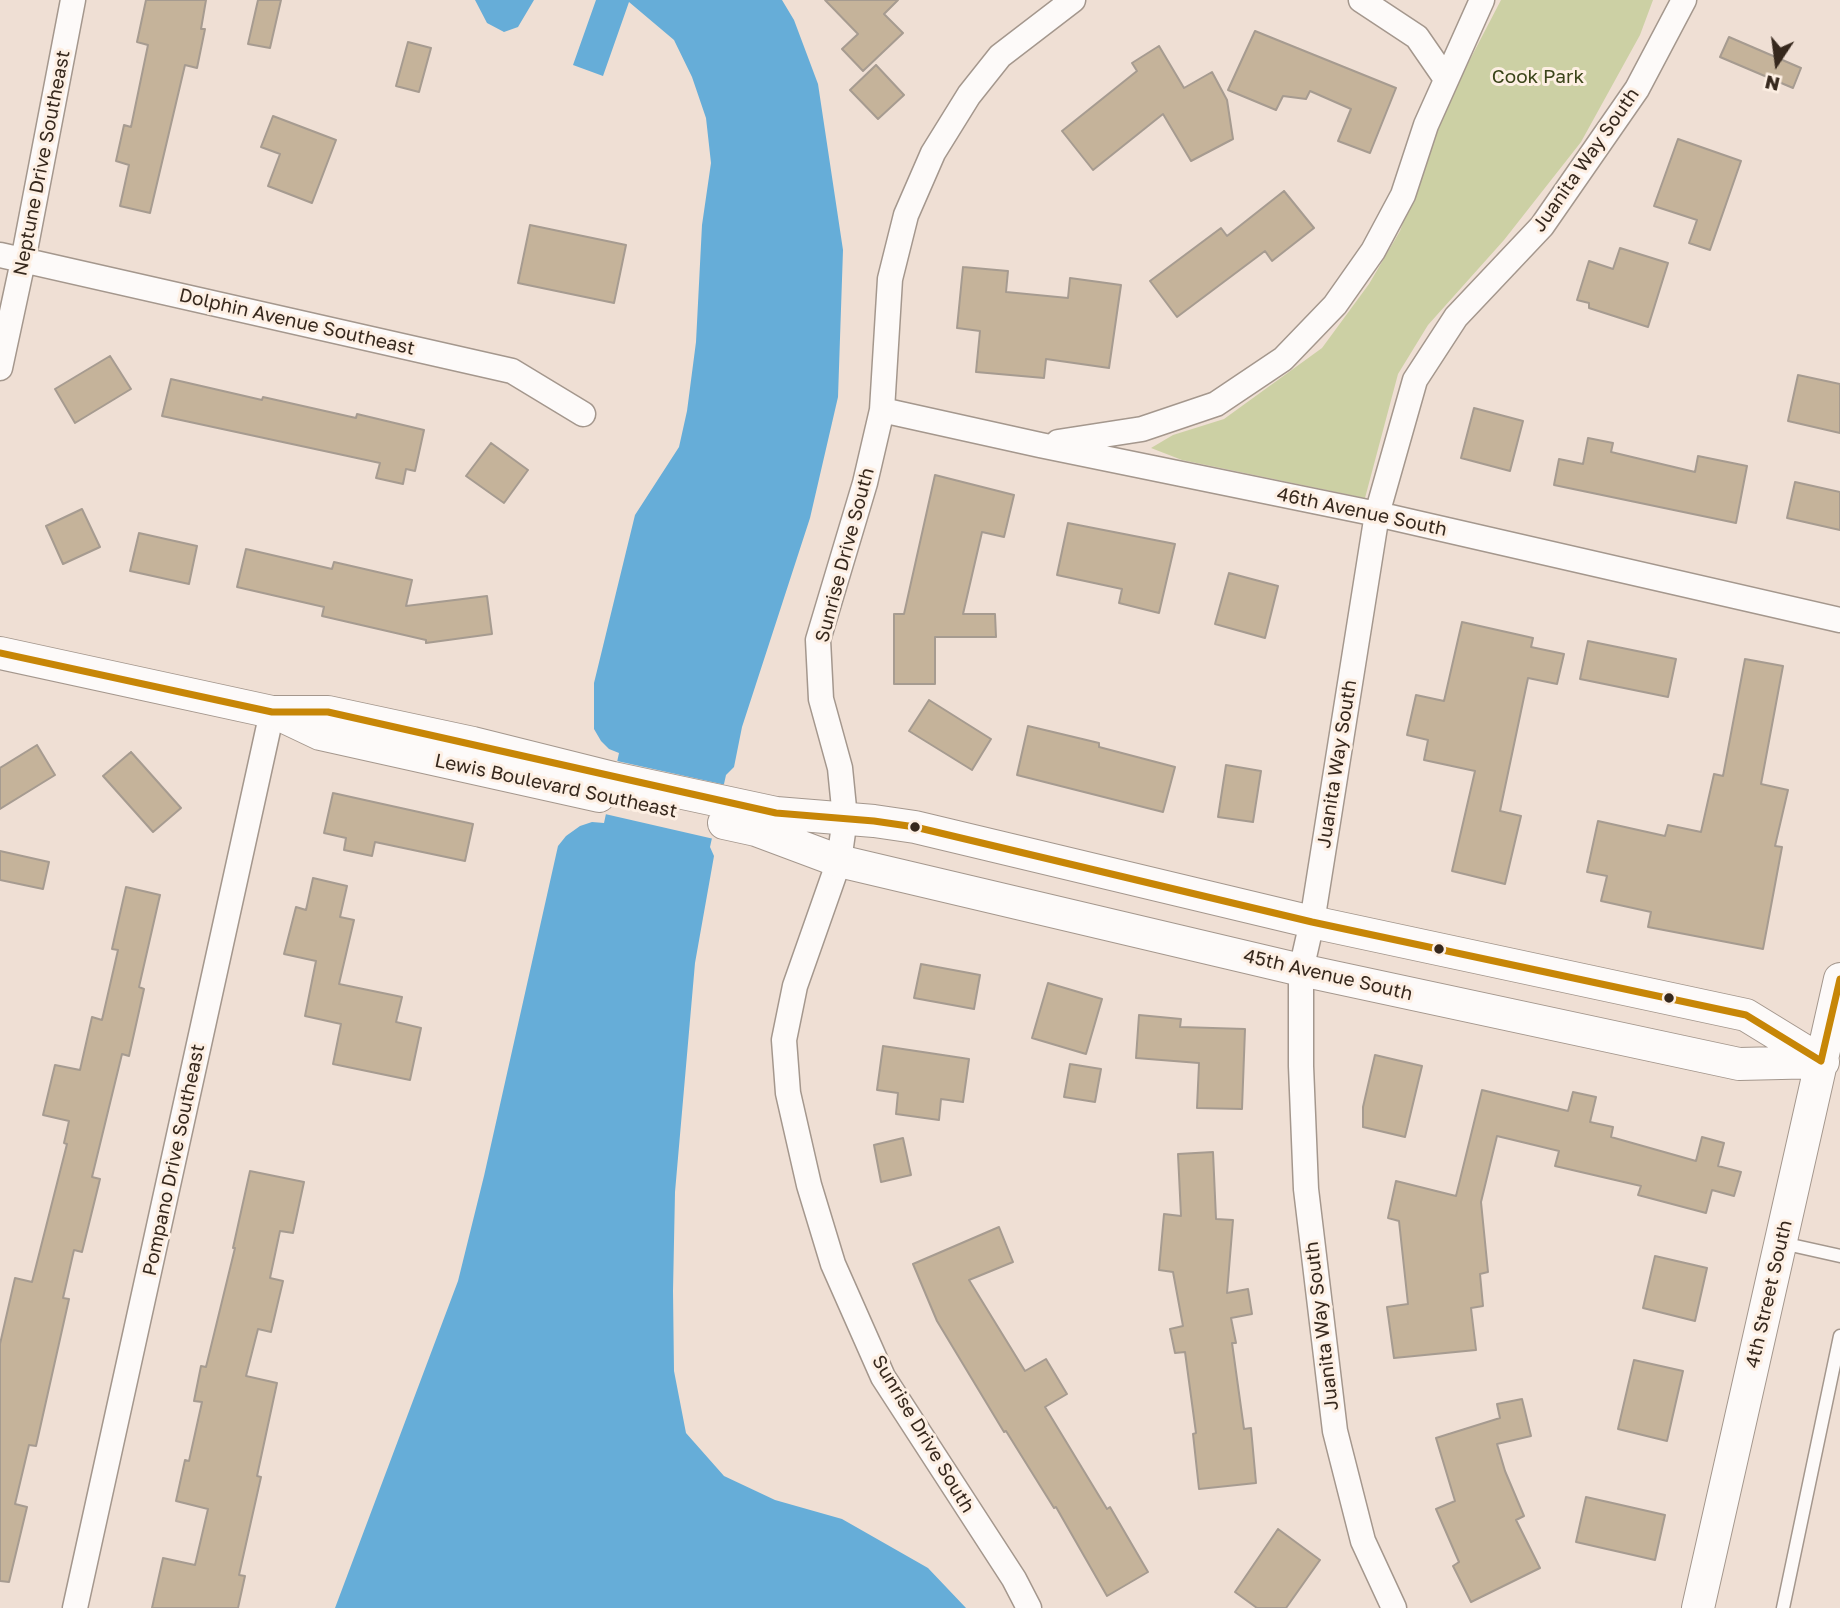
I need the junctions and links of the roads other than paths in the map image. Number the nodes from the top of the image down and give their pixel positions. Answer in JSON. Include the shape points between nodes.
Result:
{"nodes":[{"id":1,"x":73,"y":0,"type":"edge"},
{"id":2,"x":1073,"y":0,"type":"edge"},
{"id":3,"x":1361,"y":0,"type":"edge"},
{"id":4,"x":1482,"y":0,"type":"edge"},
{"id":5,"x":1684,"y":0,"type":"edge"},
{"id":6,"x":1047,"y":9,"type":"edge"},
{"id":7,"x":1447,"y":79,"type":"junction"},
{"id":8,"x":12,"y":258,"type":"edge"},
{"id":9,"x":0,"y":368,"type":"edge"},
{"id":10,"x":882,"y":410,"type":"junction"},
{"id":11,"x":583,"y":414,"type":"dead end"},
{"id":12,"x":1040,"y":445,"type":"junction"},
{"id":13,"x":1377,"y":514,"type":"junction"},
{"id":14,"x":1840,"y":621,"type":"edge"},
{"id":15,"x":0,"y":653,"type":"edge"},
{"id":16,"x":272,"y":712,"type":"junction"},
{"id":17,"x":720,"y":812,"type":"junction"},
{"id":18,"x":845,"y":818,"type":"junction"},
{"id":19,"x":839,"y":861,"type":"junction"},
{"id":20,"x":1312,"y":922,"type":"junction"},
{"id":21,"x":1301,"y":970,"type":"junction"},
{"id":22,"x":1840,"y":979,"type":"edge"},
{"id":23,"x":1830,"y":1063,"type":"edge"},
{"id":24,"x":1780,"y":1242,"type":"junction"},
{"id":25,"x":1840,"y":1256,"type":"edge"},
{"id":26,"x":1840,"y":1336,"type":"edge"},
{"id":27,"x":75,"y":1608,"type":"edge"},
{"id":28,"x":1029,"y":1608,"type":"edge"},
{"id":29,"x":1394,"y":1608,"type":"edge"},
{"id":30,"x":1698,"y":1608,"type":"edge"},
{"id":31,"x":1783,"y":1608,"type":"edge"}],
"edges":[{"from":1,"to":8,"type":"street","name":"Neptune Drive Southeast"},
{"from":2,"to":6,"type":"street","name":"Sunrise Drive South"},
{"from":3,"to":7,"type":"street","via":[[1417,37]]},
{"from":4,"to":7,"type":"street"},
{"from":5,"to":13,"type":"street","name":"Juanita Way South","via":[[1637,89],[1542,226],[1455,317],[1415,380]]},
{"from":6,"to":10,"type":"street","name":"Sunrise Drive South","via":[[969,95],[933,153],[906,215],[890,279]]},
{"from":7,"to":12,"type":"street","via":[[1403,195],[1373,250],[1335,305],[1283,359],[1216,404],[1142,429]]},
{"from":8,"to":9,"type":"street","name":"Neptune Drive Southeast"},
{"from":8,"to":11,"type":"street","name":"Dolphin Avenue Southeast","via":[[512,371]]},
{"from":10,"to":12,"type":"street","name":"46th Avenue South"},
{"from":10,"to":18,"type":"street","name":"Sunrise Drive South","via":[[818,640],[821,699],[839,768]]},
{"from":12,"to":13,"type":"street","name":"46th Avenue South"},
{"from":13,"to":14,"type":"street","name":"46th Avenue South"},
{"from":13,"to":20,"type":"street","name":"Juanita Way South"},
{"from":15,"to":16,"type":"street","name":"Lewis Boulevard Southeast"},
{"from":16,"to":17,"type":"street","name":"Lewis Boulevard Southeast","via":[[320,734]]},
{"from":16,"to":27,"type":"street","name":"Pompano Drive Southeast"},
{"from":17,"to":18,"type":"street","name":"Lewis Boulevard Southeast"},
{"from":17,"to":19,"type":"street","name":"Lewis Boulevard Southeast"},
{"from":18,"to":19,"type":"street","name":"Sunrise Drive South"},
{"from":18,"to":20,"type":"street","via":[[915,827]]},
{"from":19,"to":21,"type":"street","name":"45th Avenue South"},
{"from":19,"to":28,"type":"street","name":"Sunrise Drive South","via":[[795,986],[784,1040],[788,1093],[808,1185],[833,1264],[883,1377]]},
{"from":20,"to":21,"type":"street","name":"Juanita Way South"},
{"from":20,"to":23,"type":"street","via":[[1746,1015]]},
{"from":21,"to":23,"type":"street","name":"45th Avenue South","via":[[1740,1064]]},
{"from":21,"to":29,"type":"street","name":"Juanita Way South","via":[[1306,1189],[1335,1431],[1363,1541]]},
{"from":22,"to":23,"type":"street","name":"4th Street South"},
{"from":23,"to":24,"type":"street","name":"4th Street South"},
{"from":24,"to":25,"type":"lane"},
{"from":24,"to":30,"type":"street","name":"4th Street South"},
{"from":26,"to":31,"type":"lane"}]}
